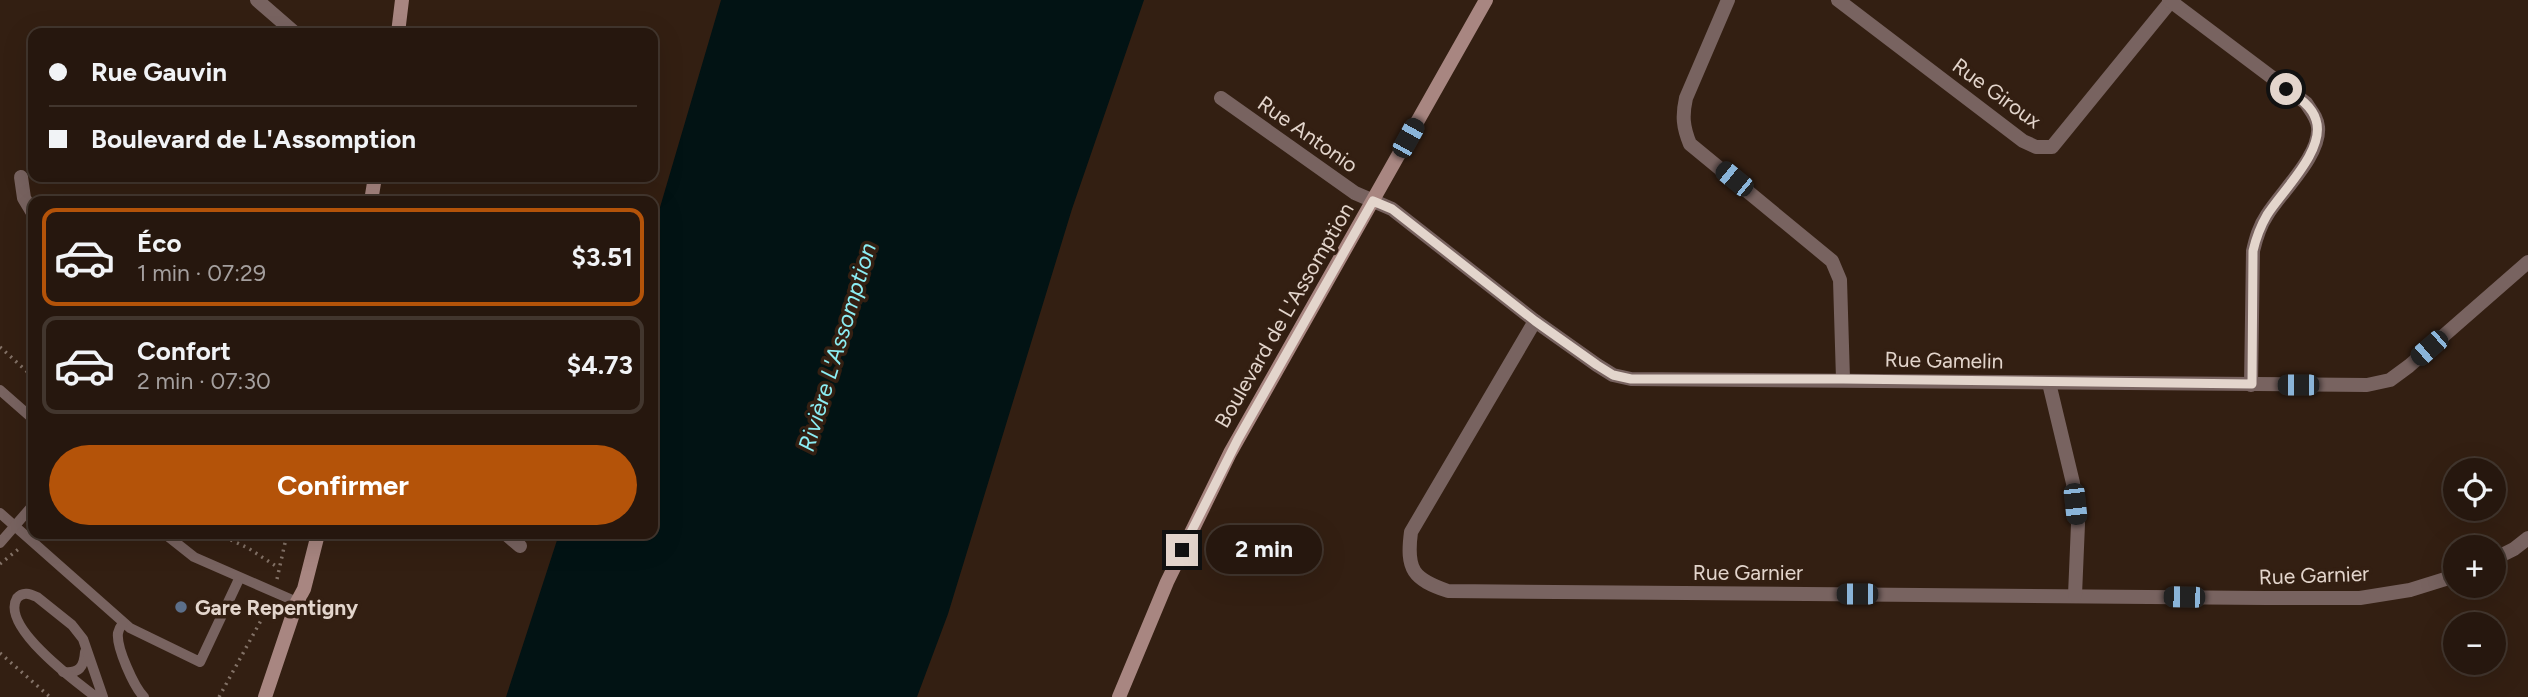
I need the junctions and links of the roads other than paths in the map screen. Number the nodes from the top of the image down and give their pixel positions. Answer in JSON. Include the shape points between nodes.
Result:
{"nodes":[{"id":1,"x":257,"y":0,"type":"edge"},
{"id":2,"x":402,"y":0,"type":"edge"},
{"id":3,"x":1486,"y":0,"type":"edge"},
{"id":4,"x":1728,"y":0,"type":"edge"},
{"id":5,"x":1838,"y":0,"type":"edge"},
{"id":6,"x":2170,"y":1,"type":"edge"},
{"id":7,"x":289,"y":28,"type":"edge"},
{"id":8,"x":399,"y":28,"type":"edge"},
{"id":9,"x":1221,"y":98,"type":"dead end"},
{"id":10,"x":21,"y":177,"type":"dead end"},
{"id":11,"x":1373,"y":201,"type":"junction"},
{"id":12,"x":28,"y":205,"type":"edge"},
{"id":13,"x":2528,"y":262,"type":"edge"},
{"id":14,"x":1535,"y":321,"type":"junction"},
{"id":15,"x":1843,"y":379,"type":"junction"},
{"id":16,"x":2049,"y":383,"type":"junction"},
{"id":17,"x":2252,"y":384,"type":"junction"},
{"id":18,"x":0,"y":390,"type":"edge"},
{"id":19,"x":28,"y":415,"type":"edge"},
{"id":20,"x":28,"y":511,"type":"edge"},
{"id":21,"x":0,"y":513,"type":"edge"},
{"id":22,"x":14,"y":527,"type":"junction"},
{"id":23,"x":2528,"y":538,"type":"edge"},
{"id":24,"x":171,"y":539,"type":"edge"},
{"id":25,"x":317,"y":539,"type":"edge"},
{"id":26,"x":512,"y":539,"type":"edge"},
{"id":27,"x":0,"y":543,"type":"edge"},
{"id":28,"x":520,"y":546,"type":"dead end"},
{"id":29,"x":2506,"y":553,"type":"edge"},
{"id":30,"x":239,"y":579,"type":"junction"},
{"id":31,"x":2443,"y":580,"type":"edge"},
{"id":32,"x":2075,"y":595,"type":"junction"},
{"id":33,"x":297,"y":602,"type":"junction"},
{"id":34,"x":123,"y":623,"type":"junction"},
{"id":35,"x":85,"y":645,"type":"junction"},
{"id":36,"x":63,"y":672,"type":"junction"},
{"id":37,"x":96,"y":697,"type":"edge"},
{"id":38,"x":103,"y":697,"type":"edge"},
{"id":39,"x":144,"y":697,"type":"edge"},
{"id":40,"x":265,"y":697,"type":"edge"},
{"id":41,"x":1119,"y":697,"type":"edge"}],
"edges":[{"from":1,"to":7,"type":"street"},
{"from":2,"to":8,"type":"street"},
{"from":3,"to":11,"type":"street","name":"Boulevard de L'Assomption"},
{"from":4,"to":15,"type":"street","via":[[1686,99],[1683,127],[1690,144],[1832,261],[1840,280]]},
{"from":5,"to":6,"type":"street","name":"Rue Giroux","via":[[2036,147],[2052,147]]},
{"from":6,"to":17,"type":"street","via":[[2305,103],[2316,117],[2316,143],[2256,235]]},
{"from":9,"to":11,"type":"street","name":"Rue Antonio"},
{"from":10,"to":12,"type":"street"},
{"from":11,"to":14,"type":"street","name":"Rue Gamelin","via":[[1392,209]]},
{"from":11,"to":41,"type":"street","name":"Boulevard de L'Assomption","via":[[1213,486]]},
{"from":13,"to":17,"type":"street","name":"Rue Gamelin","via":[[2390,380],[2367,385]]},
{"from":14,"to":15,"type":"street","name":"Rue Gamelin","via":[[1613,375],[1631,379]]},
{"from":14,"to":32,"type":"street","name":"Rue Garnier","via":[[1411,533],[1408,554],[1412,568],[1425,583],[1448,591]]},
{"from":15,"to":16,"type":"street","name":"Rue Gamelin"},
{"from":16,"to":17,"type":"street","name":"Rue Gamelin"},
{"from":16,"to":32,"type":"street","via":[[2073,483],[2078,524]]},
{"from":18,"to":19,"type":"lane"},
{"from":20,"to":22,"type":"lane"},
{"from":21,"to":22,"type":"lane"},
{"from":22,"to":27,"type":"lane"},
{"from":22,"to":34,"type":"lane"},
{"from":23,"to":29,"type":"street"},
{"from":24,"to":30,"type":"lane","via":[[194,557]]},
{"from":25,"to":33,"type":"street"},
{"from":26,"to":28,"type":"street"},
{"from":30,"to":33,"type":"lane"},
{"from":30,"to":34,"type":"lane","via":[[200,662]]},
{"from":31,"to":32,"type":"street","name":"Rue Garnier","via":[[2360,597]]},
{"from":33,"to":40,"type":"street"},
{"from":34,"to":39,"type":"lane","via":[[118,638],[136,688]]},
{"from":35,"to":36,"type":"lane","via":[[82,666],[74,673]]},
{"from":35,"to":36,"type":"lane","via":[[72,625],[37,597],[26,594],[16,599],[12,612],[17,626]]},
{"from":35,"to":38,"type":"lane"},
{"from":36,"to":37,"type":"lane"}]}
